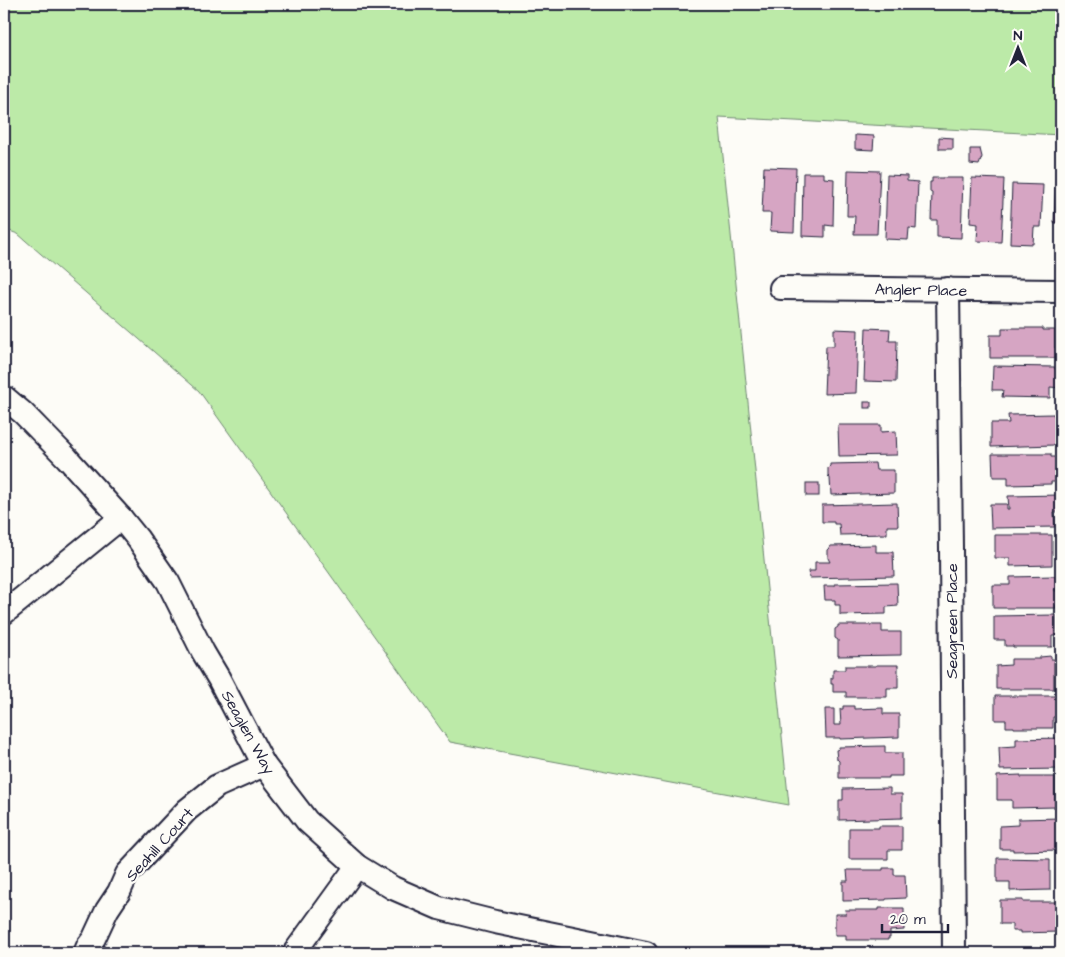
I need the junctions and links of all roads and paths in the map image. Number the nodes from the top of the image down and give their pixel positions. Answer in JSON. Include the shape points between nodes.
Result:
{"nodes":[{"id":1,"x":781,"y":288,"type":"dead end"},
{"id":2,"x":948,"y":289,"type":"junction"},
{"id":3,"x":1061,"y":292,"type":"edge"},
{"id":4,"x":4,"y":398,"type":"edge"},
{"id":5,"x":121,"y":518,"type":"junction"},
{"id":6,"x":4,"y":613,"type":"edge"},
{"id":7,"x":264,"y":765,"type":"junction"},
{"id":8,"x":357,"y":866,"type":"junction"},
{"id":9,"x":579,"y":947,"type":"edge"},
{"id":10,"x":85,"y":953,"type":"edge"},
{"id":11,"x":294,"y":953,"type":"edge"},
{"id":12,"x":646,"y":953,"type":"edge"},
{"id":13,"x":954,"y":953,"type":"edge"}],
"edges":[{"from":1,"to":2,"type":"street","name":"Angler Place"},
{"from":2,"to":3,"type":"street","name":"Angler Place"},
{"from":2,"to":13,"type":"street","name":"Seagreen Place"},
{"from":4,"to":5,"type":"street","name":"Seaglen Way","via":[[67,458]]},
{"from":5,"to":6,"type":"street"},
{"from":5,"to":7,"type":"street","name":"Seaglen Way","via":[[168,582]]},
{"from":7,"to":8,"type":"street","name":"Seaglen Way","via":[[307,821]]},
{"from":7,"to":10,"type":"street","name":"Seahill Court","via":[[217,786],[187,810],[127,874]]},
{"from":8,"to":9,"type":"street","name":"Seaglen Way","via":[[393,888],[439,908]]},
{"from":8,"to":11,"type":"street"},
{"from":9,"to":12,"type":"street","name":"Seaglen Way"}]}
